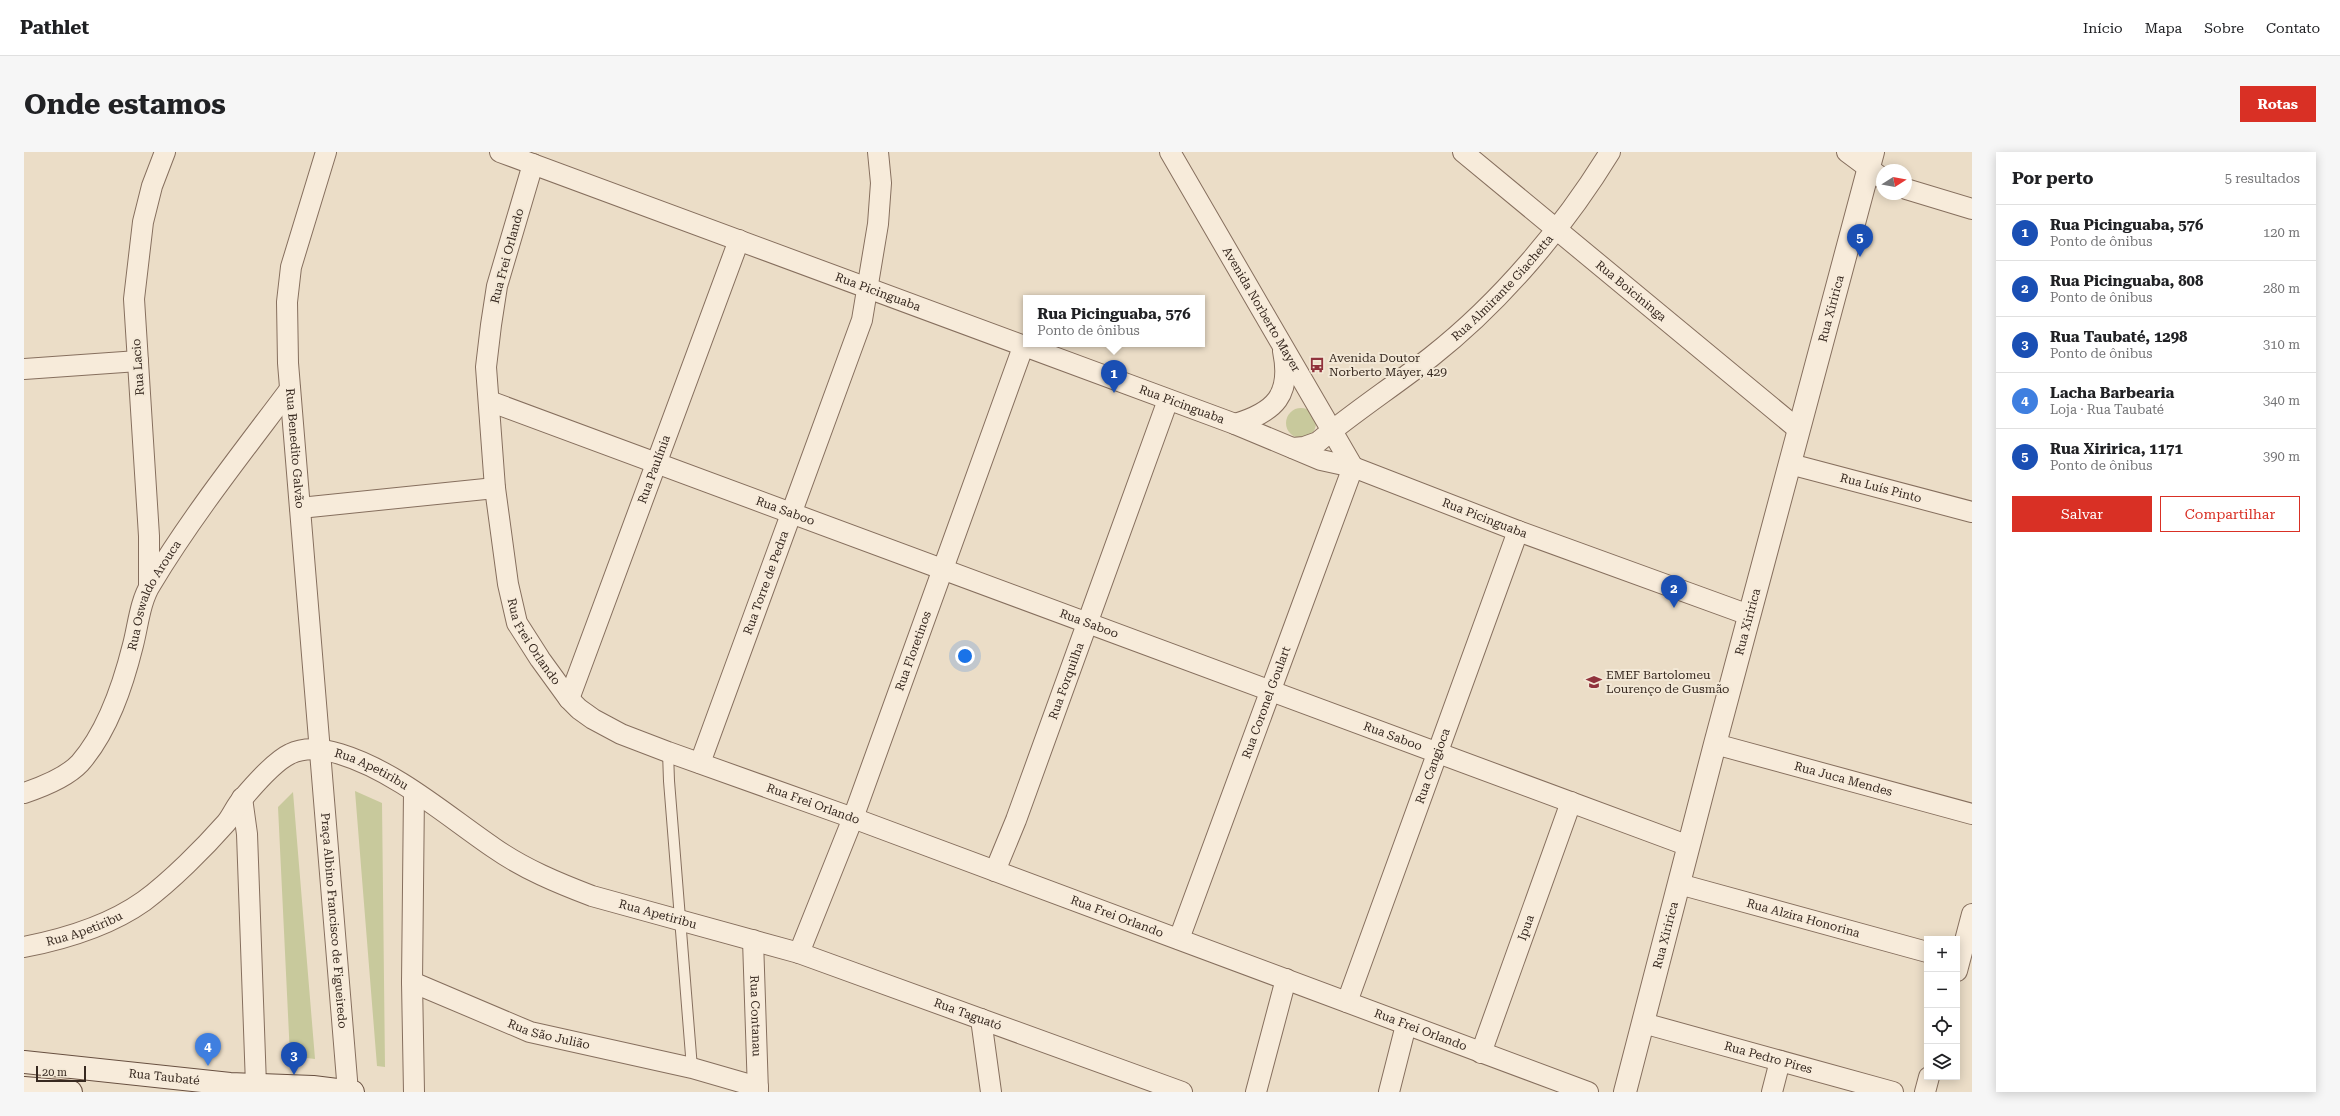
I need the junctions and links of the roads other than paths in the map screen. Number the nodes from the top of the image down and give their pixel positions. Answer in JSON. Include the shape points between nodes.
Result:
{"nodes":[{"id":1,"x":165,"y":152,"type":"edge"},
{"id":2,"x":326,"y":152,"type":"edge"},
{"id":3,"x":500,"y":152,"type":"edge"},
{"id":4,"x":878,"y":152,"type":"edge"},
{"id":5,"x":1170,"y":152,"type":"edge"},
{"id":6,"x":1463,"y":152,"type":"edge"},
{"id":7,"x":1610,"y":152,"type":"edge"},
{"id":8,"x":1846,"y":152,"type":"edge"},
{"id":9,"x":533,"y":164,"type":"junction"},
{"id":10,"x":1875,"y":166,"type":"edge"},
{"id":11,"x":1912,"y":191,"type":"edge"},
{"id":12,"x":1972,"y":209,"type":"edge"},
{"id":13,"x":1556,"y":229,"type":"junction"},
{"id":14,"x":739,"y":240,"type":"junction"},
{"id":15,"x":869,"y":288,"type":"junction"},
{"id":16,"x":1282,"y":341,"type":"junction"},
{"id":17,"x":1023,"y":347,"type":"junction"},
{"id":18,"x":138,"y":361,"type":"junction"},
{"id":19,"x":24,"y":369,"type":"edge"},
{"id":20,"x":290,"y":389,"type":"junction"},
{"id":21,"x":1168,"y":400,"type":"junction"},
{"id":22,"x":488,"y":401,"type":"junction"},
{"id":23,"x":1235,"y":424,"type":"junction"},
{"id":24,"x":1332,"y":430,"type":"junction"},
{"id":25,"x":1799,"y":430,"type":"junction"},
{"id":26,"x":1293,"y":448,"type":"junction"},
{"id":27,"x":656,"y":462,"type":"junction"},
{"id":28,"x":1790,"y":464,"type":"junction"},
{"id":29,"x":1353,"y":467,"type":"junction"},
{"id":30,"x":495,"y":488,"type":"junction"},
{"id":31,"x":300,"y":508,"type":"junction"},
{"id":32,"x":792,"y":512,"type":"junction"},
{"id":33,"x":1972,"y":512,"type":"edge"},
{"id":34,"x":1518,"y":531,"type":"junction"},
{"id":35,"x":943,"y":568,"type":"junction"},
{"id":36,"x":149,"y":586,"type":"junction"},
{"id":37,"x":1749,"y":616,"type":"junction"},
{"id":38,"x":1088,"y":623,"type":"junction"},
{"id":39,"x":1271,"y":691,"type":"junction"},
{"id":40,"x":569,"y":699,"type":"junction"},
{"id":41,"x":1715,"y":744,"type":"junction"},
{"id":42,"x":320,"y":748,"type":"junction"},
{"id":43,"x":668,"y":752,"type":"junction"},
{"id":44,"x":1437,"y":753,"type":"junction"},
{"id":45,"x":700,"y":764,"type":"junction"},
{"id":46,"x":414,"y":792,"type":"junction"},
{"id":47,"x":24,"y":793,"type":"edge"},
{"id":48,"x":242,"y":798,"type":"junction"},
{"id":49,"x":1571,"y":802,"type":"junction"},
{"id":50,"x":1972,"y":814,"type":"edge"},
{"id":51,"x":853,"y":818,"type":"junction"},
{"id":52,"x":1689,"y":846,"type":"junction"},
{"id":53,"x":995,"y":871,"type":"junction"},
{"id":54,"x":1679,"y":884,"type":"junction"},
{"id":55,"x":1972,"y":914,"type":"edge"},
{"id":56,"x":680,"y":921,"type":"junction"},
{"id":57,"x":1178,"y":939,"type":"junction"},
{"id":58,"x":753,"y":940,"type":"junction"},
{"id":59,"x":24,"y":947,"type":"edge"},
{"id":60,"x":1924,"y":951,"type":"edge"},
{"id":61,"x":799,"y":953,"type":"junction"},
{"id":62,"x":1960,"y":957,"type":"edge"},
{"id":63,"x":1286,"y":979,"type":"junction"},
{"id":64,"x":412,"y":982,"type":"junction"},
{"id":65,"x":1347,"y":1002,"type":"junction"},
{"id":66,"x":981,"y":1019,"type":"junction"},
{"id":67,"x":1643,"y":1023,"type":"junction"},
{"id":68,"x":1406,"y":1025,"type":"junction"},
{"id":69,"x":1481,"y":1053,"type":"junction"},
{"id":70,"x":1780,"y":1061,"type":"junction"},
{"id":71,"x":24,"y":1062,"type":"edge"},
{"id":72,"x":692,"y":1068,"type":"junction"},
{"id":73,"x":1928,"y":1080,"type":"edge"},
{"id":74,"x":256,"y":1085,"type":"junction"},
{"id":75,"x":24,"y":1088,"type":"edge"},
{"id":76,"x":758,"y":1089,"type":"edge"},
{"id":77,"x":71,"y":1092,"type":"edge"},
{"id":78,"x":349,"y":1092,"type":"edge"},
{"id":79,"x":414,"y":1092,"type":"edge"},
{"id":80,"x":991,"y":1092,"type":"edge"},
{"id":81,"x":1182,"y":1092,"type":"edge"},
{"id":82,"x":1256,"y":1092,"type":"edge"},
{"id":83,"x":1389,"y":1092,"type":"edge"},
{"id":84,"x":1588,"y":1092,"type":"edge"},
{"id":85,"x":1625,"y":1092,"type":"edge"},
{"id":86,"x":1772,"y":1092,"type":"edge"},
{"id":87,"x":1893,"y":1092,"type":"edge"},
{"id":88,"x":1925,"y":1092,"type":"edge"}],
"edges":[{"from":1,"to":18,"type":"street","name":"Rua Lacio","via":[[152,186],[138,256],[134,299]]},
{"from":2,"to":20,"type":"street","name":"Rua Benedito Galvão","via":[[291,267],[287,302]]},
{"from":3,"to":9,"type":"street","name":"Rua Picinguaba"},
{"from":4,"to":15,"type":"street","name":"Rua Torre de Pedra","via":[[878,224]]},
{"from":5,"to":16,"type":"street","name":"Avenida Norberto Mayer"},
{"from":6,"to":13,"type":"street","name":"Rua Boicininga"},
{"from":7,"to":13,"type":"street","name":"Rua Almirante Giachetta"},
{"from":8,"to":10,"type":"street"},
{"from":9,"to":14,"type":"street","name":"Rua Picinguaba"},
{"from":9,"to":22,"type":"street","name":"Rua Frei Orlando","via":[[497,286],[486,367]]},
{"from":10,"to":25,"type":"street","name":"Rua Xiririca"},
{"from":11,"to":12,"type":"street"},
{"from":13,"to":24,"type":"street","name":"Rua Almirante Giachetta","via":[[1497,297],[1464,329]]},
{"from":13,"to":25,"type":"street","name":"Rua Boicininga"},
{"from":14,"to":15,"type":"street","name":"Rua Picinguaba"},
{"from":14,"to":27,"type":"street","name":"Rua Paulínia"},
{"from":15,"to":17,"type":"street","name":"Rua Picinguaba"},
{"from":15,"to":32,"type":"street","name":"Rua Torre de Pedra","via":[[862,320]]},
{"from":16,"to":23,"type":"street","via":[[1286,371],[1283,392],[1278,401],[1262,414]]},
{"from":16,"to":24,"type":"street","name":"Avenida Norberto Mayer"},
{"from":17,"to":21,"type":"street","name":"Rua Picinguaba"},
{"from":17,"to":35,"type":"street","name":"Rua Floretinos"},
{"from":18,"to":19,"type":"street"},
{"from":18,"to":36,"type":"street","name":"Rua Lacio","via":[[149,536]]},
{"from":20,"to":31,"type":"street","name":"Rua Benedito Galvão"},
{"from":20,"to":36,"type":"street","name":"Rua Oswaldo Arouca","via":[[203,504]]},
{"from":21,"to":23,"type":"street","name":"Rua Picinguaba"},
{"from":21,"to":38,"type":"street","name":"Rua Forquilha"},
{"from":22,"to":27,"type":"street","name":"Rua Saboo"},
{"from":22,"to":30,"type":"street","name":"Rua Frei Orlando"},
{"from":23,"to":26,"type":"street","name":"Rua Picinguaba"},
{"from":24,"to":26,"type":"street","name":"Rua Almirante Giachetta","via":[[1318,442]]},
{"from":24,"to":29,"type":"street","name":"Avenida Norberto Mayer"},
{"from":25,"to":28,"type":"street","name":"Rua Xiririca"},
{"from":26,"to":29,"type":"street","name":"Rua Picinguaba","via":[[1321,460]]},
{"from":27,"to":32,"type":"street","name":"Rua Saboo"},
{"from":27,"to":40,"type":"street","name":"Rua Paulínia"},
{"from":28,"to":33,"type":"street","name":"Rua Luís Pinto"},
{"from":28,"to":37,"type":"street","name":"Rua Xiririca"},
{"from":29,"to":34,"type":"street","name":"Rua Picinguaba"},
{"from":29,"to":39,"type":"street","name":"Rua Coronel Goulart"},
{"from":30,"to":31,"type":"street"},
{"from":30,"to":40,"type":"street","name":"Rua Frei Orlando","via":[[508,584],[517,623],[528,644]]},
{"from":31,"to":42,"type":"street","name":"Rua Benedito Galvão"},
{"from":32,"to":35,"type":"street","name":"Rua Saboo"},
{"from":32,"to":45,"type":"street","name":"Rua Torre de Pedra"},
{"from":34,"to":37,"type":"street","name":"Rua Picinguaba"},
{"from":34,"to":44,"type":"street","name":"Rua Cangioca"},
{"from":35,"to":38,"type":"street","name":"Rua Saboo"},
{"from":35,"to":51,"type":"street","name":"Rua Floretinos"},
{"from":36,"to":47,"type":"street","name":"Rua Oswaldo Arouca","via":[[138,620],[127,671],[106,722],[80,763],[67,773]]},
{"from":37,"to":41,"type":"street","name":"Rua Xiririca"},
{"from":38,"to":39,"type":"street","name":"Rua Saboo"},
{"from":38,"to":53,"type":"street","name":"Rua Forquilha"},
{"from":39,"to":44,"type":"street","name":"Rua Saboo"},
{"from":39,"to":57,"type":"street","name":"Rua Coronel Goulart"},
{"from":40,"to":43,"type":"street","name":"Rua Frei Orlando","via":[[593,719],[621,734]]},
{"from":41,"to":50,"type":"street","name":"Rua Juca Mendes"},
{"from":41,"to":52,"type":"street","name":"Rua Xiririca"},
{"from":42,"to":46,"type":"street","name":"Rua Apetiribu","via":[[365,764]]},
{"from":42,"to":48,"type":"street","name":"Rua Apetiribu","via":[[290,754]]},
{"from":42,"to":78,"type":"street","name":"Praça Albino Francisco de Figueiredo"},
{"from":43,"to":45,"type":"street","name":"Rua Frei Orlando"},
{"from":43,"to":56,"type":"lane"},
{"from":44,"to":49,"type":"street","name":"Rua Saboo"},
{"from":44,"to":65,"type":"street","name":"Rua Cangioca"},
{"from":45,"to":51,"type":"street","name":"Rua Frei Orlando"},
{"from":46,"to":56,"type":"street","name":"Rua Apetiribu","via":[[496,849],[547,878],[592,896]]},
{"from":46,"to":64,"type":"street"},
{"from":48,"to":59,"type":"street","name":"Rua Apetiribu","via":[[227,822],[205,846],[144,901],[88,929],[58,940]]},
{"from":48,"to":74,"type":"street","via":[[247,834]]},
{"from":49,"to":52,"type":"street","name":"Rua Saboo"},
{"from":49,"to":69,"type":"street","name":"Ipua"},
{"from":51,"to":53,"type":"street","name":"Rua Frei Orlando"},
{"from":51,"to":61,"type":"street","name":"Rua Floretinos"},
{"from":52,"to":54,"type":"street","name":"Rua Xiririca"},
{"from":53,"to":57,"type":"street","name":"Rua Frei Orlando"},
{"from":54,"to":60,"type":"street","name":"Rua Alzira Honorina"},
{"from":54,"to":67,"type":"street","name":"Rua Xiririca"},
{"from":55,"to":62,"type":"street"},
{"from":56,"to":58,"type":"street","name":"Rua Apetiribu"},
{"from":56,"to":72,"type":"lane"},
{"from":57,"to":63,"type":"street","name":"Rua Frei Orlando"},
{"from":58,"to":61,"type":"street","name":"Rua Taguató"},
{"from":58,"to":76,"type":"street","name":"Rua Contanau"},
{"from":61,"to":66,"type":"street","name":"Rua Taguató"},
{"from":63,"to":65,"type":"street","name":"Rua Frei Orlando"},
{"from":63,"to":82,"type":"street"},
{"from":64,"to":72,"type":"street","name":"Rua São Julião","via":[[530,1032]]},
{"from":64,"to":79,"type":"street"},
{"from":65,"to":68,"type":"street","name":"Rua Frei Orlando"},
{"from":66,"to":80,"type":"street"},
{"from":66,"to":81,"type":"street","name":"Rua Taguató"},
{"from":67,"to":70,"type":"street","name":"Rua Pedro Pires"},
{"from":67,"to":85,"type":"street","name":"Rua Xiririca"},
{"from":68,"to":69,"type":"street","name":"Rua Frei Orlando"},
{"from":68,"to":83,"type":"street"},
{"from":69,"to":84,"type":"street","name":"Rua Frei Orlando"},
{"from":70,"to":86,"type":"street"},
{"from":70,"to":87,"type":"street","name":"Rua Pedro Pires"},
{"from":71,"to":74,"type":"street","name":"Rua Taubaté"},
{"from":72,"to":76,"type":"street","name":"Rua São Julião"},
{"from":73,"to":88,"type":"street"},
{"from":74,"to":78,"type":"street","name":"Rua Taubaté","via":[[313,1087]]},
{"from":75,"to":77,"type":"street"}]}
